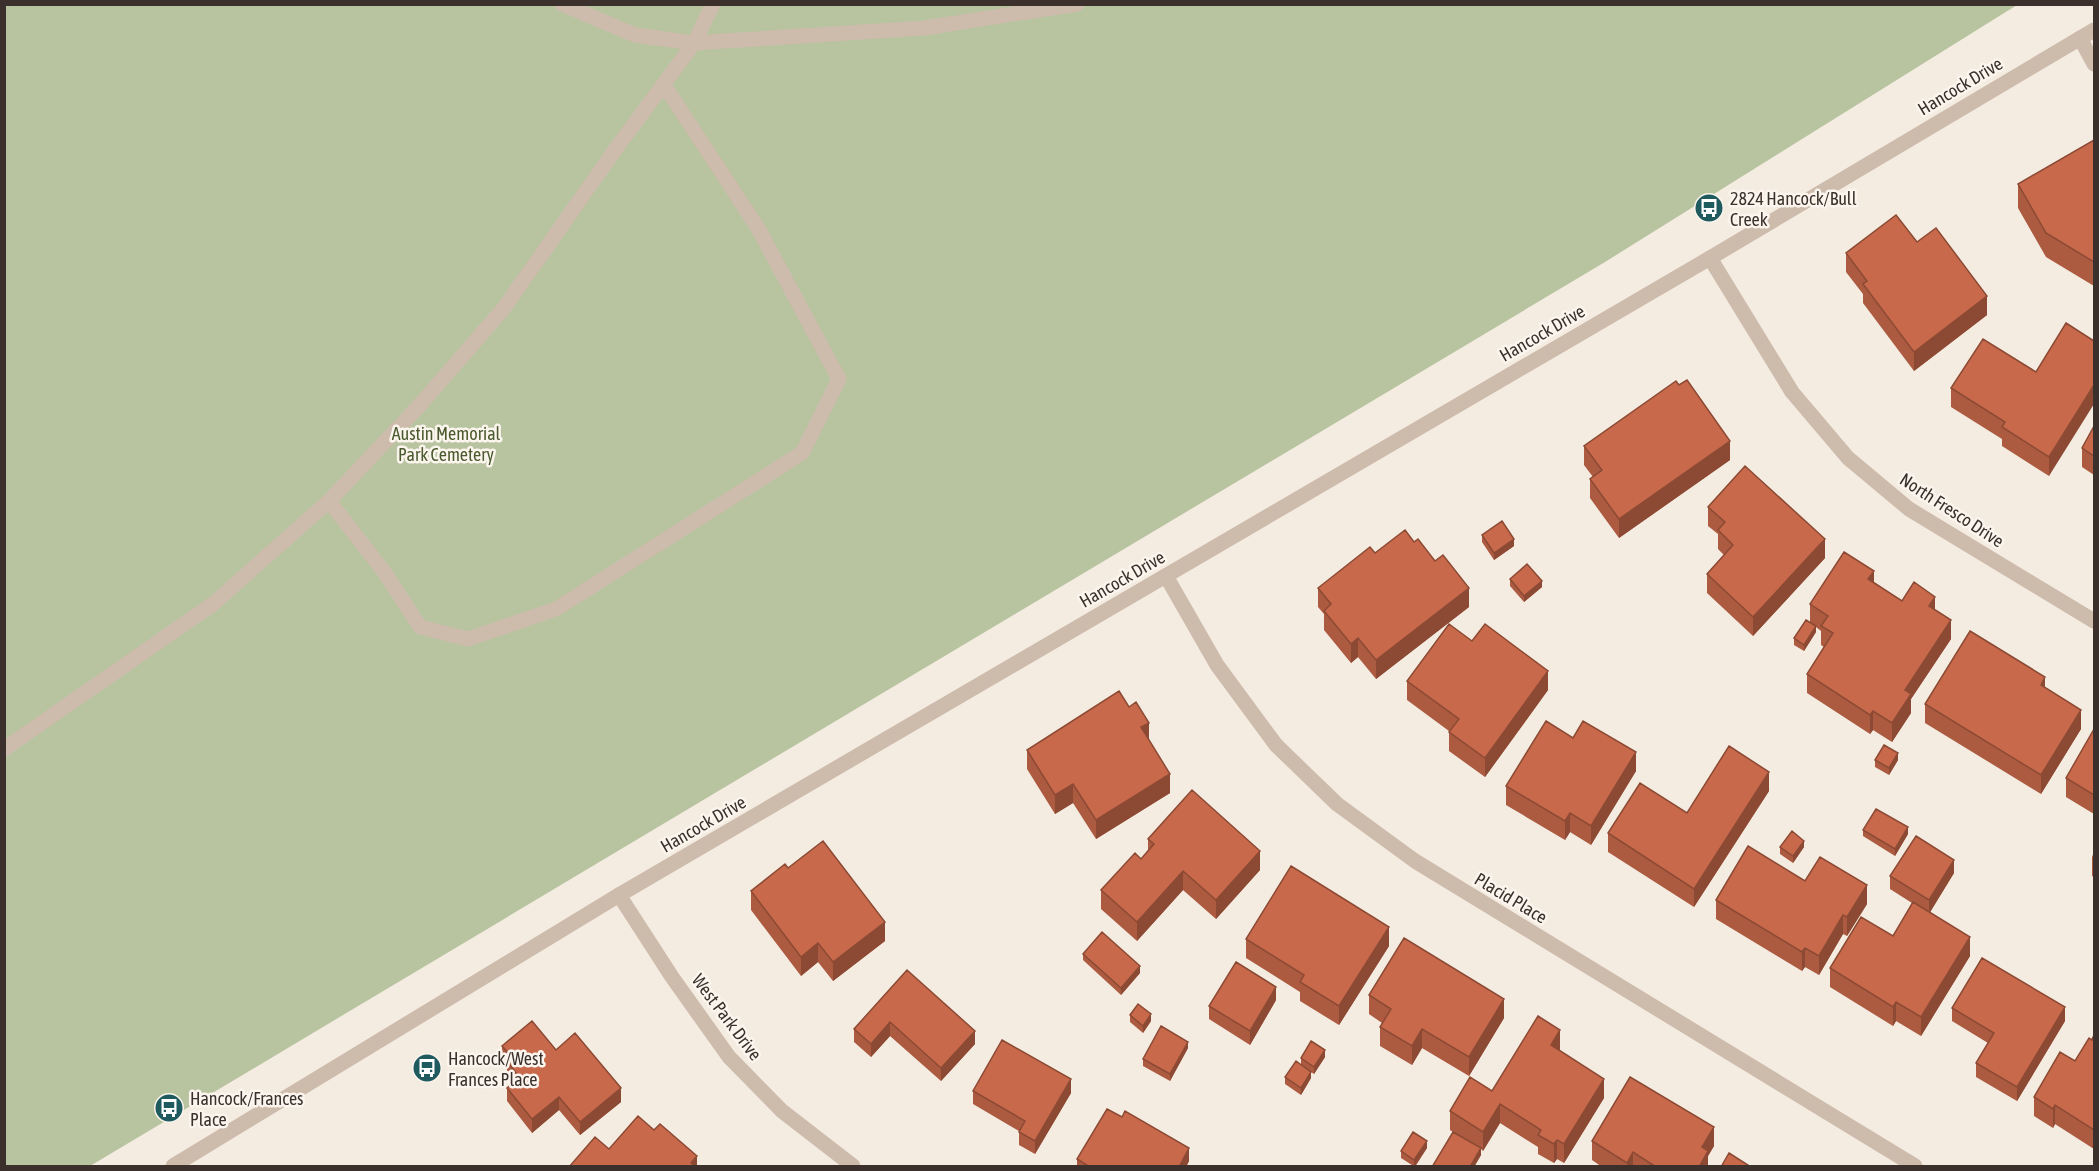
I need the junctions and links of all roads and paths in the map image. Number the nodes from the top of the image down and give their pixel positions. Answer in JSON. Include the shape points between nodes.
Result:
{"nodes":[{"id":1,"x":562,"y":4,"type":"edge"},
{"id":2,"x":713,"y":4,"type":"edge"},
{"id":3,"x":1077,"y":4,"type":"edge"},
{"id":4,"x":2094,"y":30,"type":"edge"},
{"id":5,"x":2080,"y":38,"type":"junction"},
{"id":6,"x":694,"y":43,"type":"junction"},
{"id":7,"x":2094,"y":64,"type":"edge"},
{"id":8,"x":664,"y":85,"type":"junction"},
{"id":9,"x":1710,"y":258,"type":"junction"},
{"id":10,"x":328,"y":501,"type":"junction"},
{"id":11,"x":1166,"y":576,"type":"junction"},
{"id":12,"x":2094,"y":621,"type":"edge"},
{"id":13,"x":4,"y":749,"type":"edge"},
{"id":14,"x":619,"y":895,"type":"junction"},
{"id":15,"x":173,"y":1167,"type":"edge"},
{"id":16,"x":853,"y":1167,"type":"edge"},
{"id":17,"x":1915,"y":1167,"type":"edge"}],
"edges":[{"from":1,"to":6,"type":"street","via":[[635,35]]},
{"from":2,"to":6,"type":"street"},
{"from":3,"to":6,"type":"street","via":[[924,28]]},
{"from":4,"to":5,"type":"street","name":"Hancock Drive"},
{"from":5,"to":7,"type":"street"},
{"from":5,"to":9,"type":"street","name":"Hancock Drive"},
{"from":6,"to":8,"type":"street"},
{"from":8,"to":10,"type":"street","via":[[504,308],[419,406]]},
{"from":8,"to":10,"type":"street","via":[[758,228],[839,379],[802,453],[556,609],[468,639],[420,627],[385,573]]},
{"from":9,"to":11,"type":"street","name":"Hancock Drive"},
{"from":9,"to":12,"type":"street","name":"North Fresco Drive","via":[[1792,392],[1848,458],[1909,509]]},
{"from":10,"to":13,"type":"street","via":[[213,604]]},
{"from":11,"to":14,"type":"street","name":"Hancock Drive"},
{"from":11,"to":17,"type":"street","name":"Placid Place","via":[[1217,665],[1276,745],[1337,804],[1415,861]]},
{"from":14,"to":15,"type":"street","name":"Hancock Drive"},
{"from":14,"to":16,"type":"street","name":"West Park Drive","via":[[729,1057],[782,1111]]}]}
